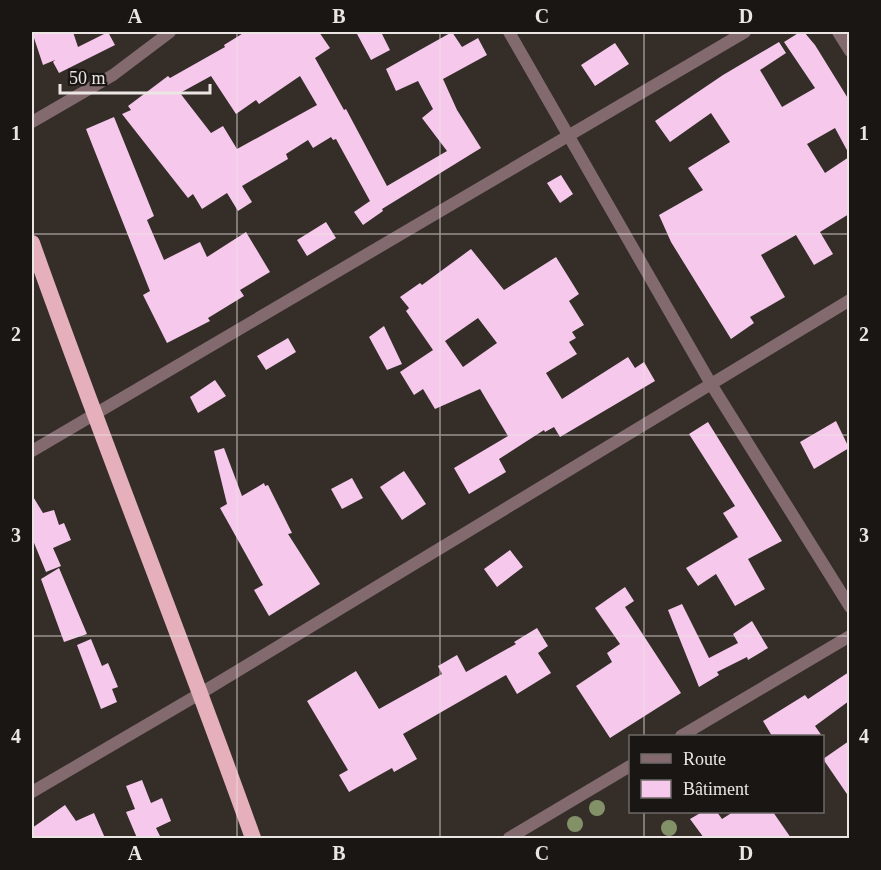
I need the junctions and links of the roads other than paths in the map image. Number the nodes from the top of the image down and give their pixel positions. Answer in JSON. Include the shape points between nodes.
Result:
{"nodes":[{"id":1,"x":171,"y":32,"type":"edge"},
{"id":2,"x":509,"y":32,"type":"edge"},
{"id":3,"x":745,"y":32,"type":"edge"},
{"id":4,"x":838,"y":32,"type":"edge"},
{"id":5,"x":849,"y":51,"type":"edge"},
{"id":6,"x":32,"y":122,"type":"edge"},
{"id":7,"x":570,"y":135,"type":"junction"},
{"id":8,"x":32,"y":243,"type":"edge"},
{"id":9,"x":849,"y":300,"type":"edge"},
{"id":10,"x":711,"y":384,"type":"junction"},
{"id":11,"x":93,"y":414,"type":"junction"},
{"id":12,"x":32,"y":451,"type":"edge"},
{"id":13,"x":849,"y":607,"type":"edge"},
{"id":14,"x":849,"y":636,"type":"edge"},
{"id":15,"x":201,"y":693,"type":"junction"},
{"id":16,"x":683,"y":735,"type":"edge"},
{"id":17,"x":629,"y":767,"type":"edge"},
{"id":18,"x":32,"y":792,"type":"edge"},
{"id":19,"x":253,"y":838,"type":"edge"},
{"id":20,"x":509,"y":838,"type":"edge"}],
"edges":[{"from":1,"to":6,"type":"street","via":[[113,75]]},
{"from":2,"to":7,"type":"street"},
{"from":3,"to":7,"type":"street"},
{"from":4,"to":5,"type":"street"},
{"from":7,"to":10,"type":"street"},
{"from":7,"to":11,"type":"street"},
{"from":8,"to":11,"type":"highway"},
{"from":9,"to":10,"type":"street"},
{"from":10,"to":13,"type":"street"},
{"from":10,"to":15,"type":"street"},
{"from":11,"to":12,"type":"street"},
{"from":11,"to":15,"type":"highway"},
{"from":14,"to":16,"type":"street"},
{"from":15,"to":18,"type":"street"},
{"from":15,"to":19,"type":"highway"},
{"from":17,"to":20,"type":"street"}]}
